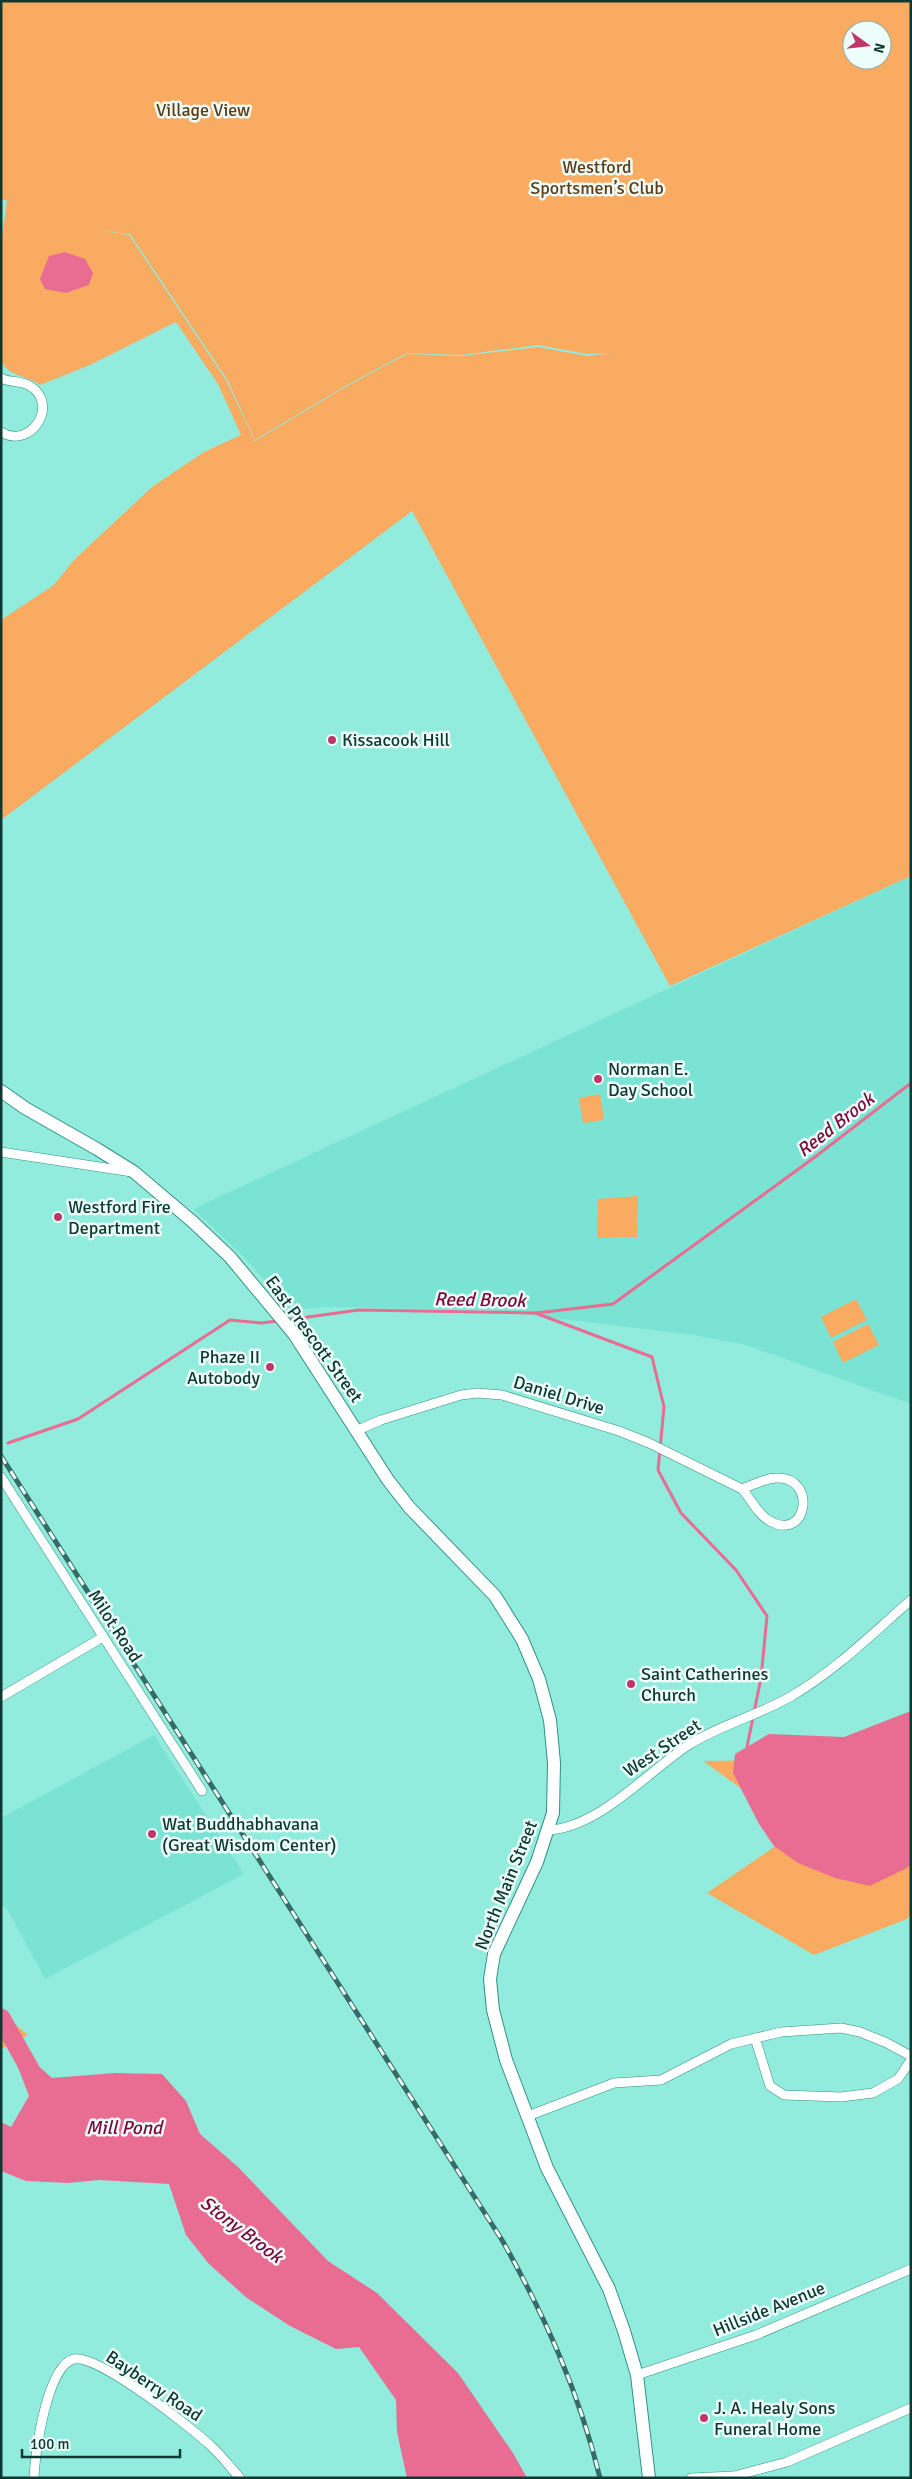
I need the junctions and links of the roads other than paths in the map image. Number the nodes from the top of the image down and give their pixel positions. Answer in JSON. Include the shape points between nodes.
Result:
{"nodes":[{"id":1,"x":2,"y":380,"type":"edge"},
{"id":2,"x":1,"y":432,"type":"edge"},
{"id":3,"x":1,"y":1091,"type":"edge"},
{"id":4,"x":1,"y":1152,"type":"edge"},
{"id":5,"x":134,"y":1172,"type":"junction"},
{"id":6,"x":358,"y":1430,"type":"junction"},
{"id":7,"x":1,"y":1477,"type":"edge"},
{"id":8,"x":742,"y":1489,"type":"junction"},
{"id":9,"x":911,"y":1600,"type":"edge"},
{"id":10,"x":103,"y":1637,"type":"junction"},
{"id":11,"x":1,"y":1697,"type":"edge"},
{"id":12,"x":202,"y":1792,"type":"dead end"},
{"id":13,"x":550,"y":1830,"type":"junction"},
{"id":14,"x":755,"y":2038,"type":"junction"},
{"id":15,"x":911,"y":2056,"type":"edge"},
{"id":16,"x":911,"y":2060,"type":"edge"},
{"id":17,"x":528,"y":2116,"type":"junction"},
{"id":18,"x":911,"y":2269,"type":"edge"},
{"id":19,"x":637,"y":2375,"type":"junction"},
{"id":20,"x":911,"y":2408,"type":"edge"},
{"id":21,"x":34,"y":2478,"type":"edge"},
{"id":22,"x":240,"y":2478,"type":"edge"},
{"id":23,"x":649,"y":2478,"type":"edge"},
{"id":24,"x":691,"y":2478,"type":"edge"}],
"edges":[{"from":1,"to":2,"type":"street","via":[[15,380],[31,386],[41,396],[43,408],[40,420],[25,435],[15,437]]},
{"from":3,"to":5,"type":"main road","name":"East Prescott Street"},
{"from":4,"to":5,"type":"street"},
{"from":5,"to":6,"type":"main road","name":"East Prescott Street","via":[[230,1257],[288,1326]]},
{"from":6,"to":8,"type":"street","name":"Daniel Drive","via":[[461,1395],[502,1395],[619,1431]]},
{"from":6,"to":13,"type":"main road","name":"North Main Street","via":[[388,1480],[409,1507],[496,1596],[522,1639],[539,1679],[550,1720],[554,1786]]},
{"from":7,"to":10,"type":"street","name":"Milot Road"},
{"from":8,"to":8,"type":"street","name":"Daniel Drive","via":[[777,1477],[787,1479],[802,1492],[801,1515],[785,1526],[769,1521]]},
{"from":9,"to":13,"type":"street","name":"West Street","via":[[846,1658],[788,1698],[690,1744],[622,1795],[575,1825]]},
{"from":10,"to":11,"type":"street"},
{"from":10,"to":12,"type":"street","name":"Milot Road"},
{"from":13,"to":17,"type":"main road","name":"North Main Street","via":[[494,1954],[490,1979],[493,2010],[504,2052]]},
{"from":14,"to":15,"type":"street","via":[[781,2032],[841,2028],[860,2032]]},
{"from":14,"to":16,"type":"street","via":[[770,2086],[784,2095],[841,2097],[873,2093],[898,2079]]},
{"from":14,"to":17,"type":"street","via":[[730,2044],[662,2080],[614,2083]]},
{"from":17,"to":19,"type":"main road","name":"North Main Street","via":[[548,2168],[609,2289]]},
{"from":18,"to":19,"type":"street","name":"Hillside Avenue","via":[[756,2335]]},
{"from":19,"to":23,"type":"main road","name":"North Main Street"},
{"from":20,"to":24,"type":"street","via":[[787,2462],[734,2476]]},
{"from":21,"to":22,"type":"street","name":"Bayberry Road","via":[[39,2438],[56,2374],[66,2363],[80,2359],[108,2371],[173,2414],[213,2448]]}]}
